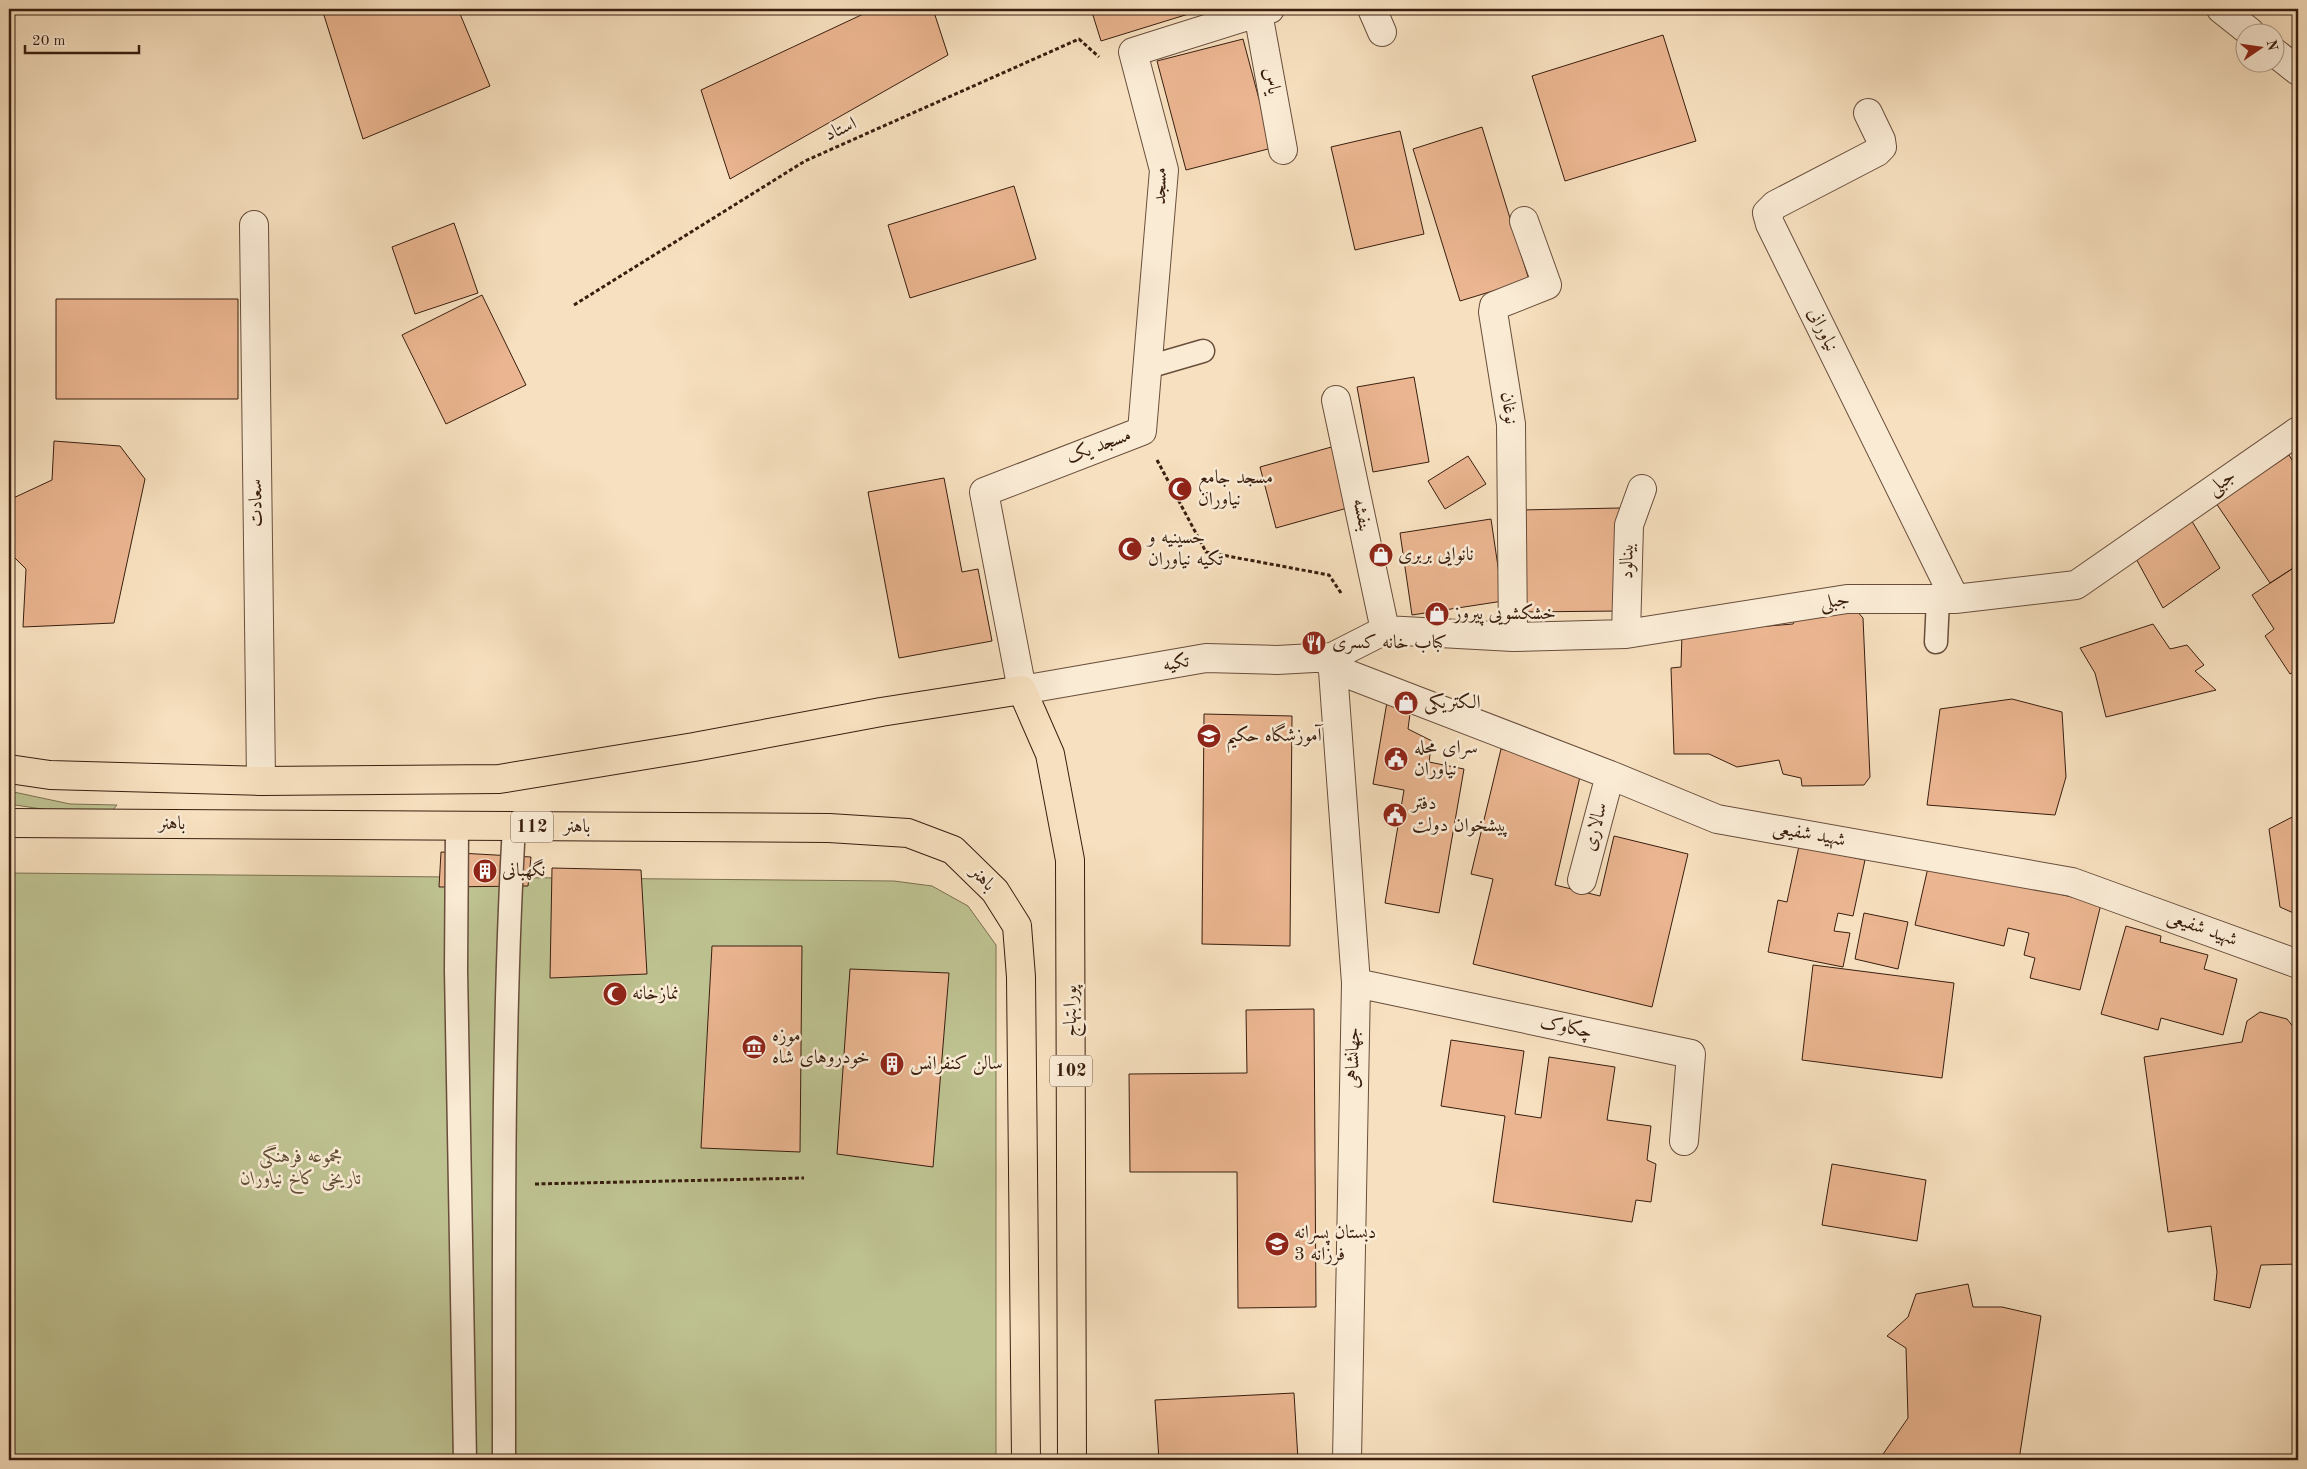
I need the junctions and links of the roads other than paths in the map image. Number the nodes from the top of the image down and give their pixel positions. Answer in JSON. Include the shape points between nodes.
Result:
{"nodes":[{"id":1,"x":2221,"y":9,"type":"edge"},
{"id":2,"x":1264,"y":11,"type":"edge"},
{"id":3,"x":1219,"y":17,"type":"edge"},
{"id":4,"x":2237,"y":22,"type":"edge"},
{"id":5,"x":2284,"y":60,"type":"edge"},
{"id":6,"x":2298,"y":71,"type":"edge"},
{"id":7,"x":1868,"y":113,"type":"dead end"},
{"id":8,"x":1283,"y":150,"type":"dead end"},
{"id":9,"x":1524,"y":221,"type":"dead end"},
{"id":10,"x":254,"y":225,"type":"dead end"},
{"id":11,"x":1203,"y":351,"type":"dead end"},
{"id":12,"x":1148,"y":367,"type":"junction"},
{"id":13,"x":1336,"y":400,"type":"dead end"},
{"id":14,"x":1142,"y":431,"type":"joint"},
{"id":15,"x":2297,"y":435,"type":"edge"},
{"id":16,"x":1642,"y":489,"type":"dead end"},
{"id":17,"x":1947,"y":599,"type":"junction"},
{"id":18,"x":1378,"y":634,"type":"junction"},
{"id":19,"x":1626,"y":634,"type":"junction"},
{"id":20,"x":1513,"y":637,"type":"junction"},
{"id":21,"x":1936,"y":642,"type":"dead end"},
{"id":22,"x":1332,"y":662,"type":"junction"},
{"id":23,"x":1022,"y":690,"type":"junction"},
{"id":24,"x":9,"y":769,"type":"edge"},
{"id":25,"x":1610,"y":775,"type":"junction"},
{"id":26,"x":261,"y":780,"type":"junction"},
{"id":27,"x":9,"y":823,"type":"edge"},
{"id":28,"x":457,"y":826,"type":"junction"},
{"id":29,"x":514,"y":826,"type":"junction"},
{"id":30,"x":1582,"y":880,"type":"dead end"},
{"id":31,"x":1017,"y":926,"type":"joint"},
{"id":32,"x":2298,"y":964,"type":"edge"},
{"id":33,"x":1356,"y":983,"type":"junction"},
{"id":34,"x":1684,"y":1141,"type":"dead end"},
{"id":35,"x":465,"y":1460,"type":"edge"},
{"id":36,"x":504,"y":1460,"type":"edge"},
{"id":37,"x":1026,"y":1460,"type":"edge"},
{"id":38,"x":1072,"y":1460,"type":"edge"},
{"id":39,"x":1347,"y":1460,"type":"edge"}],
"edges":[{"from":1,"to":4,"type":"street"},
{"from":2,"to":3,"type":"street","name":"یاس"},
{"from":2,"to":8,"type":"street","name":"یاس"},
{"from":3,"to":12,"type":"street","name":"مسجد","via":[[1133,52],[1164,170]]},
{"from":5,"to":6,"type":"street"},
{"from":7,"to":17,"type":"street","name":"نیاورانی","via":[[1881,140],[1882,147],[1877,152],[1775,205],[1767,213]]},
{"from":9,"to":20,"type":"street","name":"نوغان","via":[[1547,285],[1494,306],[1493,312],[1511,424]]},
{"from":10,"to":26,"type":"street","name":"سعادت"},
{"from":11,"to":12,"type":"lane"},
{"from":12,"to":14,"type":"street","name":"مسجد"},
{"from":13,"to":18,"type":"street","name":"بنفشه"},
{"from":14,"to":23,"type":"street","name":"مسجد یک","via":[[984,492]]},
{"from":15,"to":17,"type":"street","name":"جبلی","via":[[2076,585]]},
{"from":16,"to":19,"type":"street","name":"بینالود","via":[[1629,525]]},
{"from":17,"to":19,"type":"street","name":"جبلی","via":[[1847,599]]},
{"from":17,"to":21,"type":"lane"},
{"from":18,"to":20,"type":"street","name":"جبلی"},
{"from":18,"to":22,"type":"street","name":"جبلی"},
{"from":19,"to":20,"type":"street","name":"جبلی"},
{"from":22,"to":23,"type":"street","name":"تکیه","via":[[1206,658]]},
{"from":22,"to":25,"type":"street","name":"شهید شفیعی"},
{"from":22,"to":33,"type":"street","name":"جهانشاهی"},
{"from":23,"to":26,"type":"main road","via":[[499,779]]},
{"from":23,"to":38,"type":"main road","name":"پورابتهاج","number":"102","via":[[1050,754],[1070,860]]},
{"from":24,"to":26,"type":"main road","via":[[50,775]]},
{"from":25,"to":30,"type":"street","name":"سالاری"},
{"from":25,"to":32,"type":"street","name":"شهید شفیعی","via":[[1717,819],[2072,882]]},
{"from":27,"to":28,"type":"main road","name":"باهنر","number":"112"},
{"from":28,"to":29,"type":"main road","name":"باهنر","number":"112"},
{"from":28,"to":35,"type":"lane","via":[[456,970]]},
{"from":29,"to":31,"type":"main road","name":"باهنر","number":"112","via":[[828,828],[908,833],[953,850],[995,891]]},
{"from":29,"to":36,"type":"lane","via":[[504,1185]]},
{"from":31,"to":37,"type":"main road","number":"102","via":[[1021,977]]},
{"from":33,"to":34,"type":"street","name":"چکاوک","via":[[1691,1054]]},
{"from":33,"to":39,"type":"street","name":"جهانشاهی"}]}
